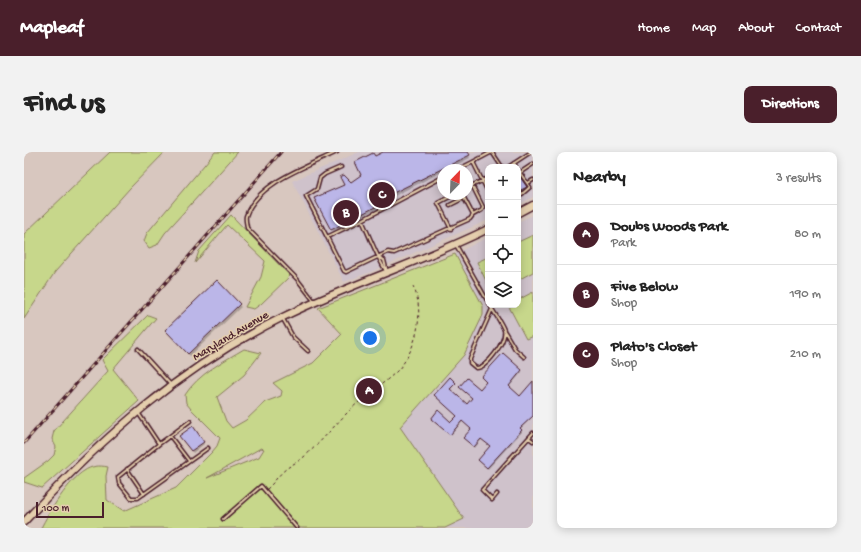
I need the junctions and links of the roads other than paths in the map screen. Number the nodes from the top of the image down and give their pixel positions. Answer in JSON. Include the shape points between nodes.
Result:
{"nodes":[{"id":1,"x":337,"y":152,"type":"edge"},
{"id":2,"x":492,"y":152,"type":"edge"},
{"id":3,"x":531,"y":152,"type":"edge"},
{"id":4,"x":473,"y":162,"type":"junction"},
{"id":5,"x":514,"y":163,"type":"edge"},
{"id":6,"x":469,"y":164,"type":"edge"},
{"id":7,"x":500,"y":164,"type":"edge"},
{"id":8,"x":533,"y":164,"type":"edge"},
{"id":9,"x":341,"y":167,"type":"dead end"},
{"id":10,"x":521,"y":172,"type":"joint"},
{"id":11,"x":485,"y":179,"type":"edge"},
{"id":12,"x":437,"y":180,"type":"edge"},
{"id":13,"x":482,"y":180,"type":"junction"},
{"id":14,"x":533,"y":180,"type":"edge"},
{"id":15,"x":528,"y":183,"type":"junction"},
{"id":16,"x":473,"y":184,"type":"edge"},
{"id":17,"x":485,"y":186,"type":"edge"},
{"id":18,"x":473,"y":187,"type":"edge"},
{"id":19,"x":521,"y":194,"type":"edge"},
{"id":20,"x":443,"y":200,"type":"edge"},
{"id":21,"x":460,"y":200,"type":"edge"},
{"id":22,"x":465,"y":200,"type":"edge"},
{"id":23,"x":450,"y":205,"type":"dead end"},
{"id":24,"x":533,"y":205,"type":"edge"},
{"id":25,"x":445,"y":207,"type":"dead end"},
{"id":26,"x":441,"y":209,"type":"junction"},
{"id":27,"x":521,"y":211,"type":"edge"},
{"id":28,"x":472,"y":215,"type":"junction"},
{"id":29,"x":362,"y":220,"type":"junction"},
{"id":30,"x":451,"y":229,"type":"junction"},
{"id":31,"x":485,"y":230,"type":"edge"},
{"id":32,"x":327,"y":237,"type":"junction"},
{"id":33,"x":456,"y":244,"type":"junction"},
{"id":34,"x":380,"y":257,"type":"junction"},
{"id":35,"x":387,"y":272,"type":"junction"},
{"id":36,"x":485,"y":297,"type":"edge"},
{"id":37,"x":314,"y":302,"type":"junction"},
{"id":38,"x":492,"y":309,"type":"joint"},
{"id":39,"x":282,"y":318,"type":"junction"},
{"id":40,"x":504,"y":331,"type":"junction"},
{"id":41,"x":138,"y":348,"type":"dead end"},
{"id":42,"x":308,"y":351,"type":"dead end"},
{"id":43,"x":524,"y":358,"type":"dead end"},
{"id":44,"x":171,"y":385,"type":"junction"},
{"id":45,"x":137,"y":411,"type":"junction"},
{"id":46,"x":190,"y":421,"type":"dead end"},
{"id":47,"x":533,"y":433,"type":"edge"},
{"id":48,"x":170,"y":436,"type":"junction"},
{"id":49,"x":528,"y":438,"type":"junction"},
{"id":50,"x":533,"y":441,"type":"edge"},
{"id":51,"x":159,"y":444,"type":"junction"},
{"id":52,"x":208,"y":448,"type":"dead end"},
{"id":53,"x":188,"y":461,"type":"junction"},
{"id":54,"x":127,"y":469,"type":"junction"},
{"id":55,"x":144,"y":494,"type":"junction"},
{"id":56,"x":497,"y":494,"type":"dead end"},
{"id":57,"x":223,"y":519,"type":"dead end"},
{"id":58,"x":24,"y":522,"type":"edge"},
{"id":59,"x":297,"y":528,"type":"edge"}],
"edges":[{"from":1,"to":37,"type":"lane","via":[[286,176],[255,199],[245,218],[247,228],[296,279]]},
{"from":2,"to":4,"type":"lane"},
{"from":2,"to":7,"type":"lane"},
{"from":3,"to":5,"type":"lane"},
{"from":4,"to":6,"type":"lane"},
{"from":4,"to":13,"type":"lane"},
{"from":8,"to":10,"type":"lane"},
{"from":9,"to":32,"type":"lane","via":[[320,178],[317,189],[306,196]]},
{"from":10,"to":15,"type":"lane"},
{"from":11,"to":13,"type":"lane"},
{"from":12,"to":29,"type":"lane"},
{"from":13,"to":16,"type":"lane"},
{"from":13,"to":17,"type":"lane"},
{"from":14,"to":15,"type":"lane"},
{"from":15,"to":19,"type":"lane","via":[[530,187]]},
{"from":18,"to":28,"type":"lane","via":[[482,210]]},
{"from":20,"to":26,"type":"lane","via":[[438,203]]},
{"from":21,"to":23,"type":"lane"},
{"from":22,"to":28,"type":"lane"},
{"from":24,"to":27,"type":"main road"},
{"from":25,"to":26,"type":"lane"},
{"from":26,"to":30,"type":"lane"},
{"from":28,"to":30,"type":"lane","via":[[470,219]]},
{"from":29,"to":32,"type":"lane"},
{"from":29,"to":34,"type":"lane"},
{"from":30,"to":34,"type":"lane"},
{"from":31,"to":33,"type":"main road","name":"Maryland Avenue"},
{"from":32,"to":34,"type":"lane","via":[[346,272]]},
{"from":33,"to":35,"type":"main road","name":"Maryland Avenue"},
{"from":33,"to":36,"type":"lane"},
{"from":34,"to":35,"type":"lane","via":[[384,260]]},
{"from":34,"to":35,"type":"lane","via":[[382,268]]},
{"from":35,"to":37,"type":"main road","name":"Maryland Avenue"},
{"from":37,"to":39,"type":"main road","name":"Maryland Avenue"},
{"from":38,"to":40,"type":"lane"},
{"from":38,"to":40,"type":"lane","via":[[471,355],[472,366],[484,366],[499,348]]},
{"from":39,"to":42,"type":"lane","via":[[293,337]]},
{"from":39,"to":44,"type":"main road","name":"Maryland Avenue","via":[[211,358]]},
{"from":40,"to":43,"type":"lane"},
{"from":41,"to":44,"type":"lane"},
{"from":44,"to":45,"type":"main road","name":"Maryland Avenue"},
{"from":45,"to":51,"type":"lane"},
{"from":45,"to":58,"type":"main road","name":"Maryland Avenue","via":[[84,459]]},
{"from":46,"to":48,"type":"lane"},
{"from":47,"to":49,"type":"lane"},
{"from":48,"to":51,"type":"lane"},
{"from":48,"to":53,"type":"lane"},
{"from":49,"to":50,"type":"lane"},
{"from":49,"to":56,"type":"lane","via":[[482,490],[492,500]]},
{"from":51,"to":54,"type":"lane"},
{"from":52,"to":53,"type":"lane"},
{"from":53,"to":55,"type":"lane"},
{"from":54,"to":55,"type":"lane"},
{"from":54,"to":55,"type":"lane","via":[[118,477],[119,483],[132,498]]},
{"from":57,"to":59,"type":"lane","via":[[261,486]]}]}
